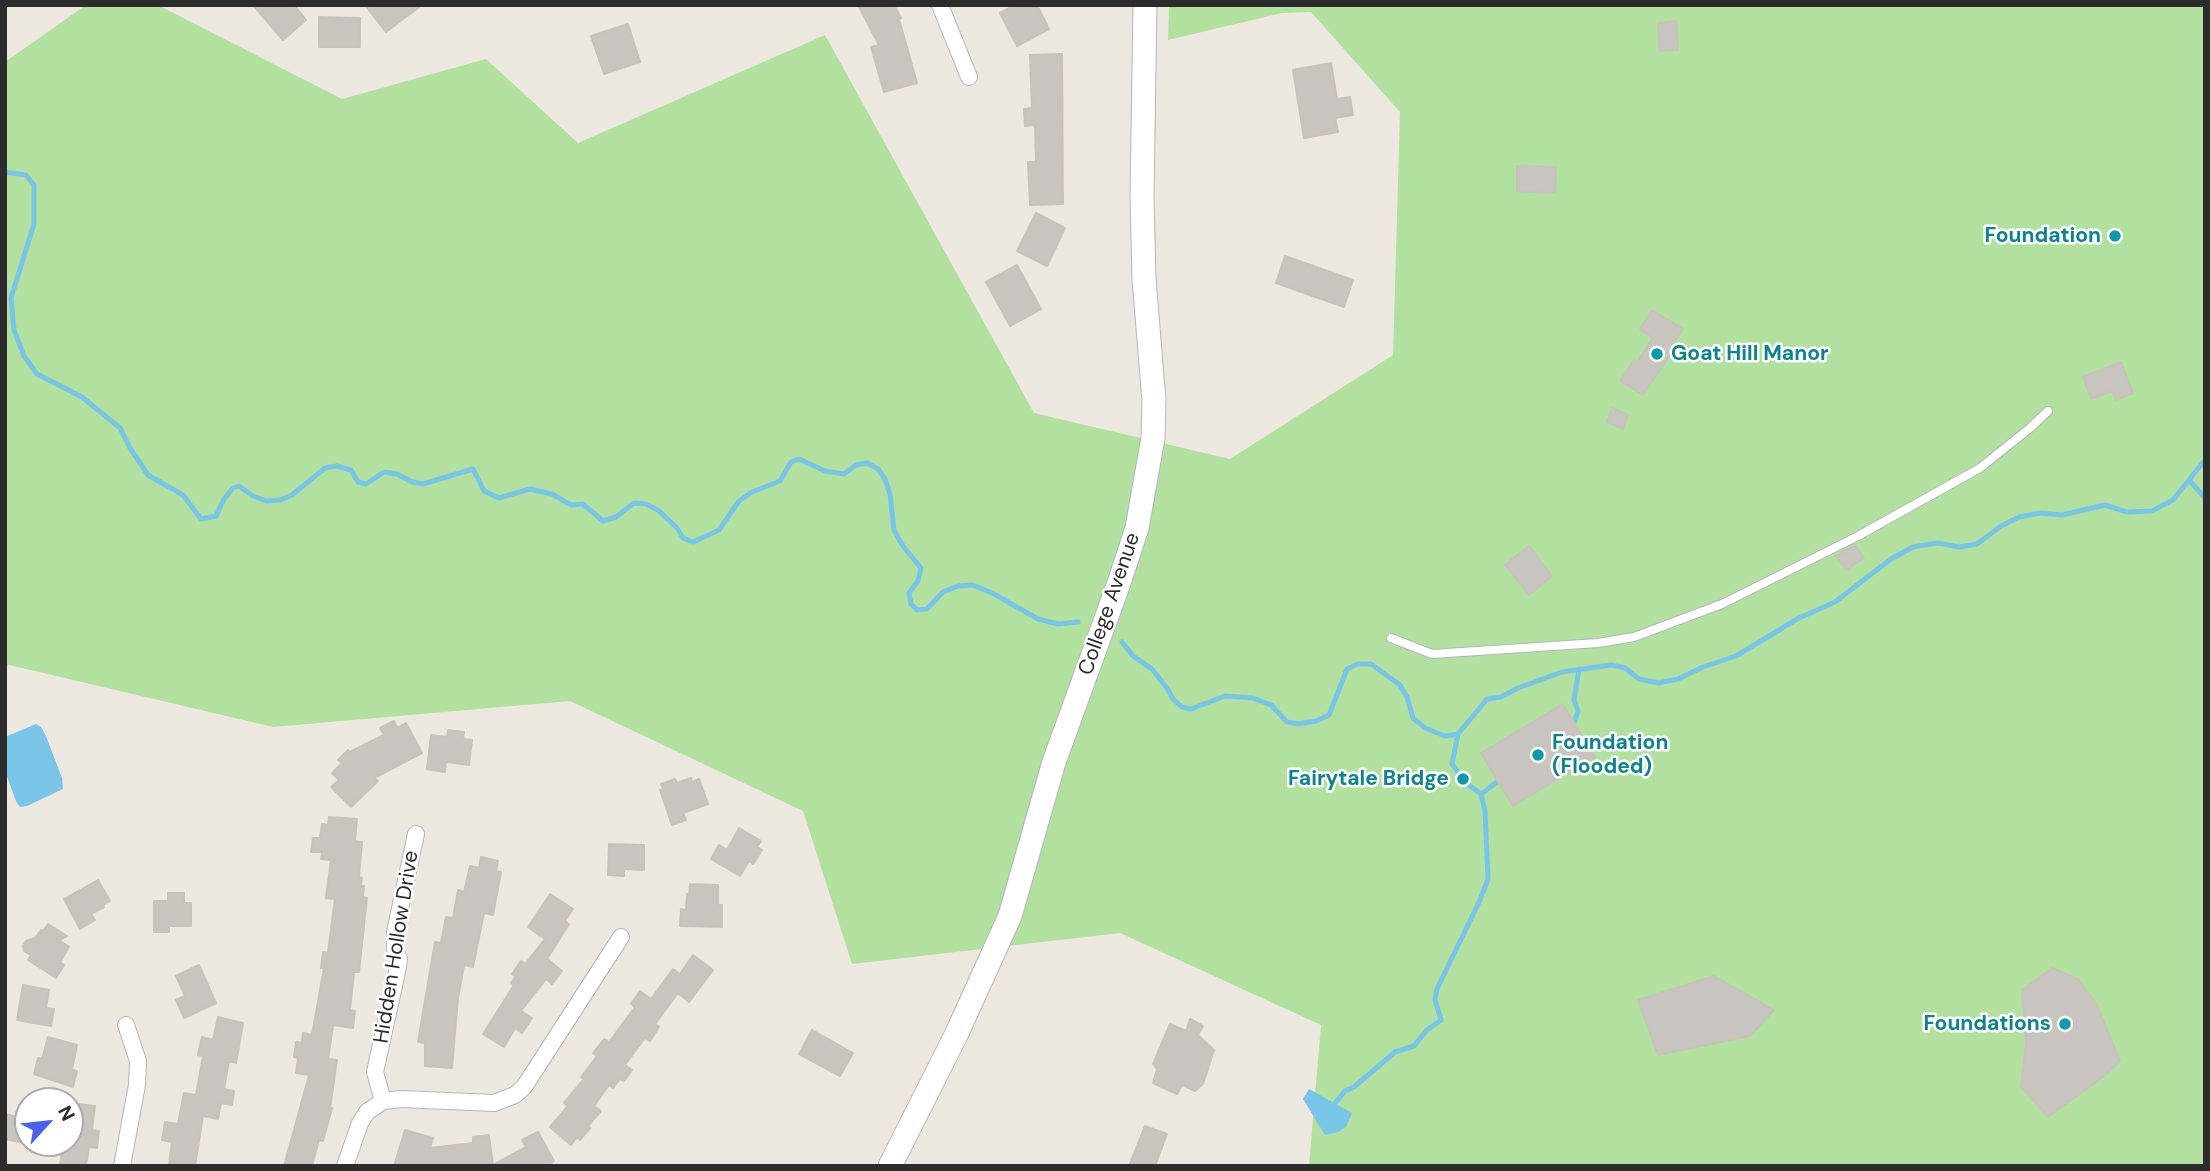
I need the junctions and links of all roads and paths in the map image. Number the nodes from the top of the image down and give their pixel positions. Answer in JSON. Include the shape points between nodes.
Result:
{"nodes":[{"id":1,"x":940,"y":5,"type":"edge"},
{"id":2,"x":1145,"y":5,"type":"edge"},
{"id":3,"x":969,"y":77,"type":"dead end"},
{"id":4,"x":2048,"y":411,"type":"dead end"},
{"id":5,"x":1391,"y":638,"type":"dead end"},
{"id":6,"x":416,"y":834,"type":"dead end"},
{"id":7,"x":621,"y":937,"type":"dead end"},
{"id":8,"x":126,"y":1025,"type":"dead end"},
{"id":9,"x":383,"y":1101,"type":"junction"},
{"id":10,"x":122,"y":1166,"type":"edge"},
{"id":11,"x":345,"y":1166,"type":"edge"},
{"id":12,"x":890,"y":1166,"type":"edge"}],
"edges":[{"from":1,"to":3,"type":"street"},
{"from":2,"to":12,"type":"street","name":"College Avenue","via":[[1142,197],[1154,401],[1153,438],[1137,528],[1054,762],[1010,916]]},
{"from":4,"to":5,"type":"lane","via":[[1980,468],[1858,536],[1723,604],[1634,637],[1432,653]]},
{"from":6,"to":9,"type":"street","name":"Hidden Hollow Drive","via":[[395,932],[397,972],[375,1072]]},
{"from":7,"to":9,"type":"street","via":[[515,1095],[494,1103]]},
{"from":8,"to":10,"type":"street","via":[[138,1061]]},
{"from":9,"to":11,"type":"street","via":[[360,1123]]}]}
